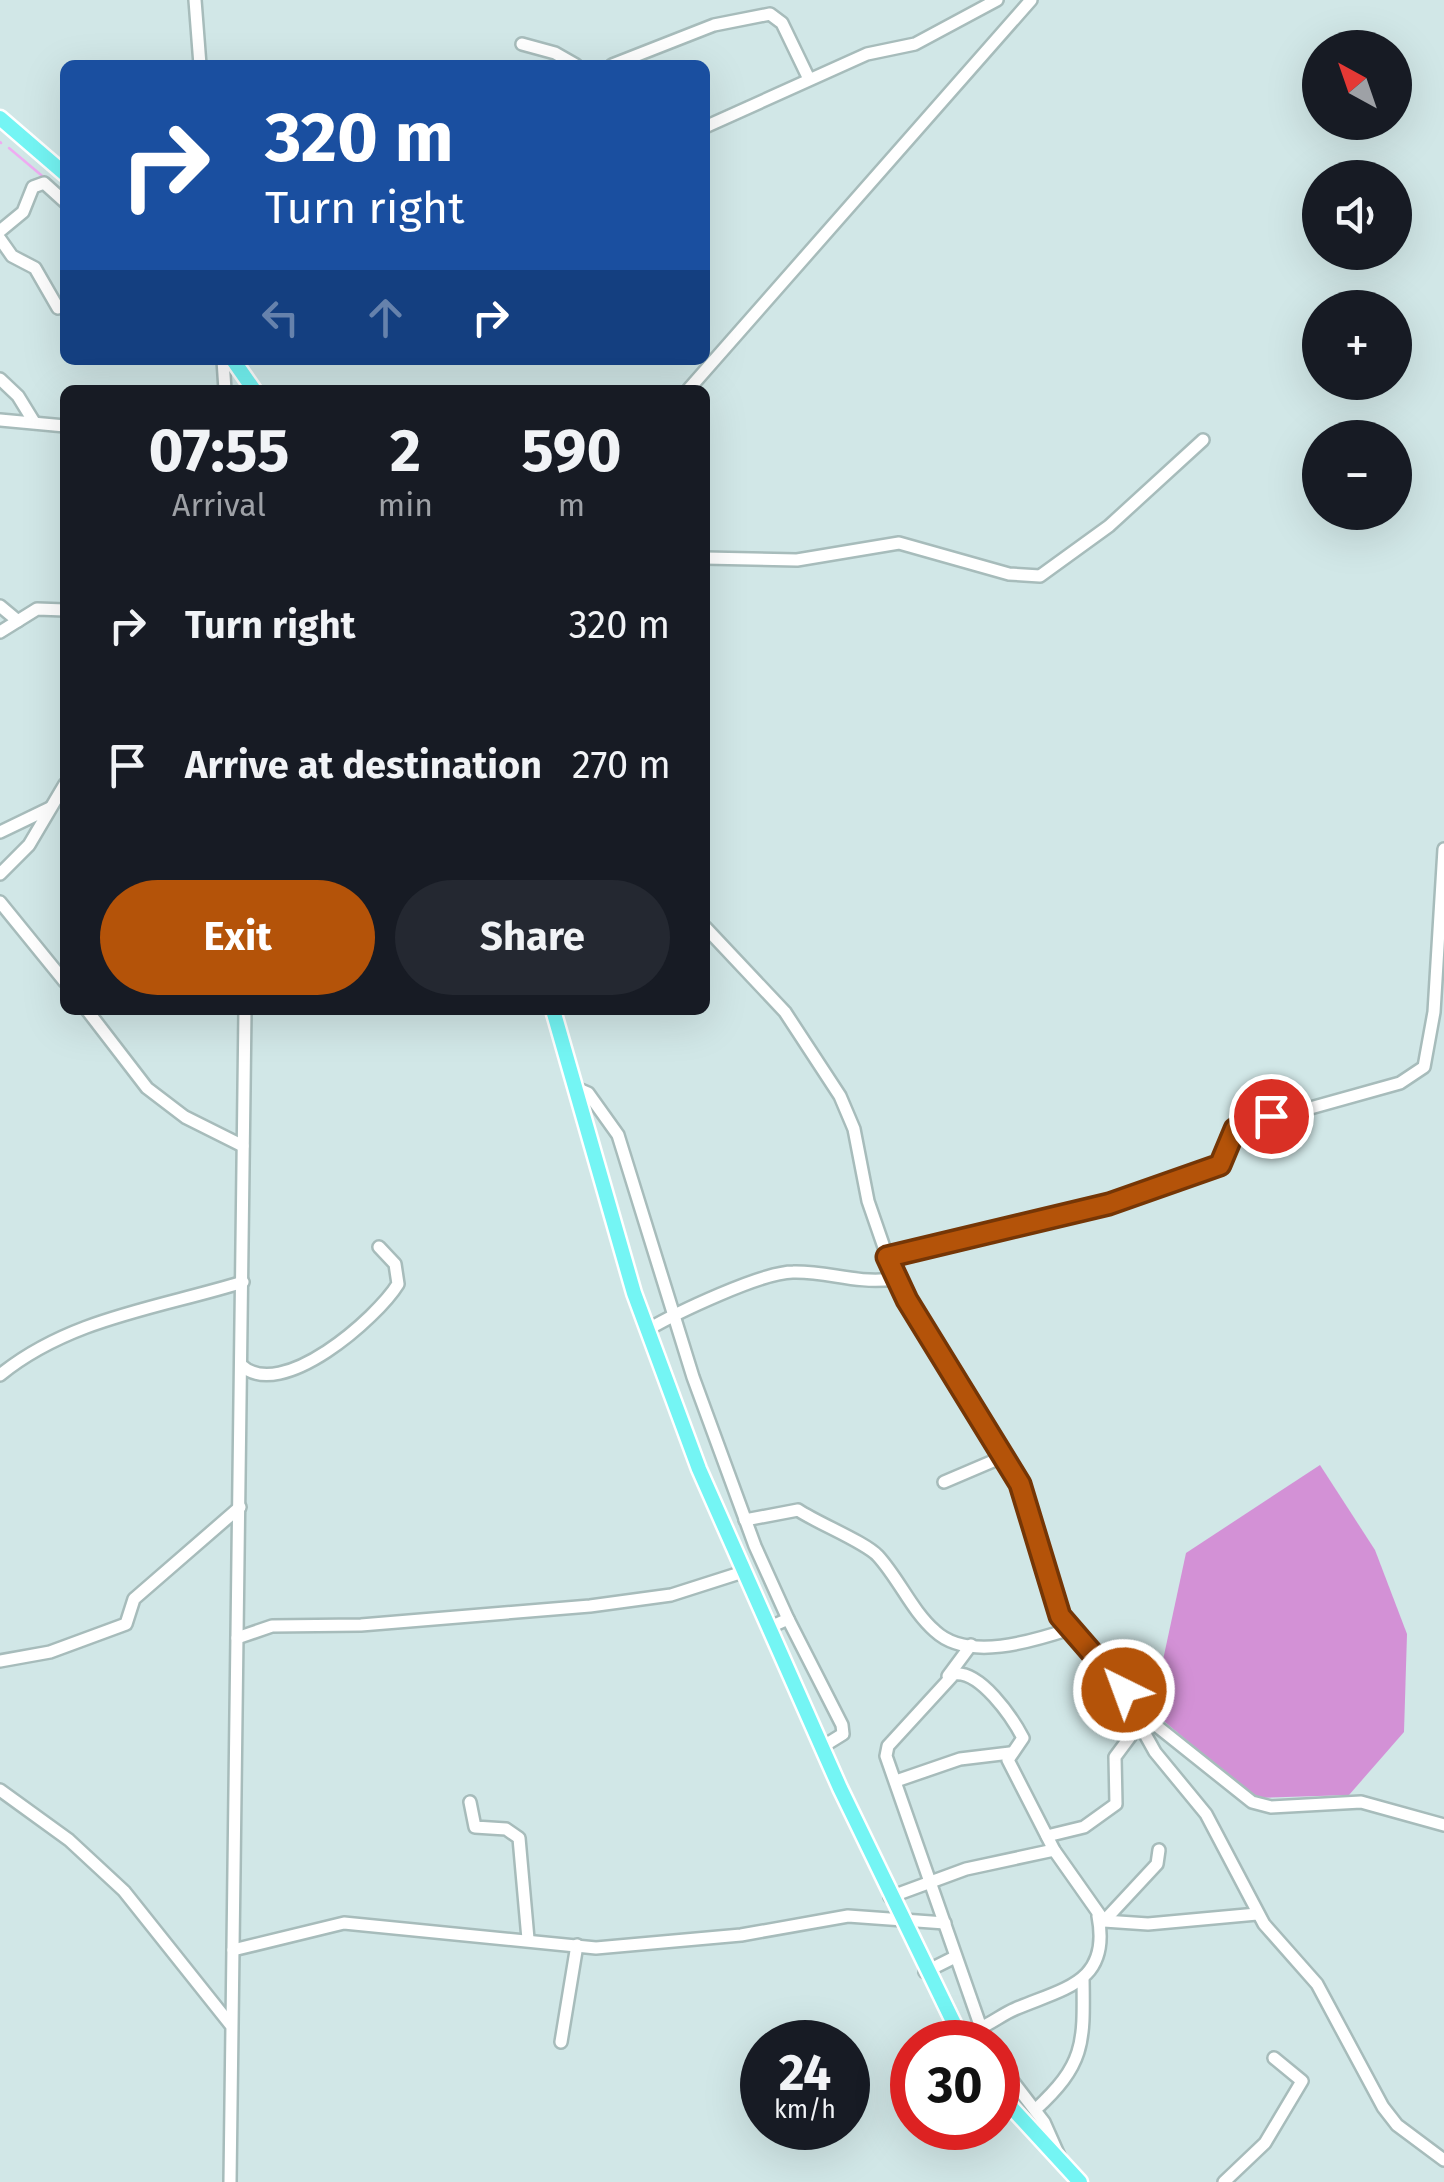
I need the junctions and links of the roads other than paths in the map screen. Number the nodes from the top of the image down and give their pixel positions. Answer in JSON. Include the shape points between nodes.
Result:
{"nodes":[{"id":1,"x":195,"y":0,"type":"edge"},
{"id":2,"x":997,"y":0,"type":"edge"},
{"id":3,"x":1031,"y":0,"type":"edge"},
{"id":4,"x":522,"y":44,"type":"dead end"},
{"id":5,"x":200,"y":60,"type":"edge"},
{"id":6,"x":568,"y":60,"type":"edge"},
{"id":7,"x":625,"y":60,"type":"edge"},
{"id":8,"x":809,"y":79,"type":"junction"},
{"id":9,"x":0,"y":118,"type":"edge"},
{"id":10,"x":710,"y":124,"type":"edge"},
{"id":11,"x":60,"y":170,"type":"edge"},
{"id":12,"x":60,"y":198,"type":"edge"},
{"id":13,"x":0,"y":230,"type":"edge"},
{"id":14,"x":0,"y":239,"type":"edge"},
{"id":15,"x":58,"y":308,"type":"dead end"},
{"id":16,"x":710,"y":365,"type":"edge"},
{"id":17,"x":710,"y":365,"type":"edge"},
{"id":18,"x":0,"y":379,"type":"edge"},
{"id":19,"x":692,"y":385,"type":"edge"},
{"id":20,"x":0,"y":420,"type":"edge"},
{"id":21,"x":34,"y":422,"type":"junction"},
{"id":22,"x":60,"y":425,"type":"edge"},
{"id":23,"x":1203,"y":440,"type":"dead end"},
{"id":24,"x":710,"y":558,"type":"edge"},
{"id":25,"x":0,"y":606,"type":"edge"},
{"id":26,"x":60,"y":610,"type":"edge"},
{"id":27,"x":18,"y":621,"type":"junction"},
{"id":28,"x":0,"y":632,"type":"edge"},
{"id":29,"x":60,"y":793,"type":"edge"},
{"id":30,"x":52,"y":807,"type":"junction"},
{"id":31,"x":0,"y":832,"type":"edge"},
{"id":32,"x":1444,"y":849,"type":"edge"},
{"id":33,"x":0,"y":874,"type":"edge"},
{"id":34,"x":0,"y":902,"type":"edge"},
{"id":35,"x":710,"y":932,"type":"edge"},
{"id":36,"x":60,"y":976,"type":"edge"},
{"id":37,"x":91,"y":1015,"type":"edge"},
{"id":38,"x":245,"y":1015,"type":"edge"},
{"id":39,"x":553,"y":1015,"type":"edge"},
{"id":40,"x":574,"y":1087,"type":"junction"},
{"id":41,"x":243,"y":1146,"type":"junction"},
{"id":42,"x":379,"y":1247,"type":"dead end"},
{"id":43,"x":887,"y":1257,"type":"junction"},
{"id":44,"x":895,"y":1278,"type":"junction"},
{"id":45,"x":242,"y":1282,"type":"junction"},
{"id":46,"x":675,"y":1314,"type":"junction"},
{"id":47,"x":647,"y":1330,"type":"junction"},
{"id":48,"x":241,"y":1366,"type":"junction"},
{"id":49,"x":0,"y":1375,"type":"edge"},
{"id":50,"x":1004,"y":1456,"type":"junction"},
{"id":51,"x":944,"y":1482,"type":"dead end"},
{"id":52,"x":240,"y":1507,"type":"junction"},
{"id":53,"x":745,"y":1520,"type":"junction"},
{"id":54,"x":743,"y":1572,"type":"junction"},
{"id":55,"x":788,"y":1618,"type":"junction"},
{"id":56,"x":768,"y":1628,"type":"junction"},
{"id":57,"x":1070,"y":1630,"type":"junction"},
{"id":58,"x":237,"y":1638,"type":"junction"},
{"id":59,"x":971,"y":1644,"type":"junction"},
{"id":60,"x":0,"y":1660,"type":"edge"},
{"id":61,"x":946,"y":1680,"type":"junction"},
{"id":62,"x":1143,"y":1720,"type":"junction"},
{"id":63,"x":822,"y":1747,"type":"junction"},
{"id":64,"x":1010,"y":1753,"type":"junction"},
{"id":65,"x":896,"y":1780,"type":"junction"},
{"id":66,"x":0,"y":1790,"type":"edge"},
{"id":67,"x":470,"y":1802,"type":"dead end"},
{"id":68,"x":1444,"y":1825,"type":"edge"},
{"id":69,"x":1046,"y":1836,"type":"junction"},
{"id":70,"x":1054,"y":1850,"type":"junction"},
{"id":71,"x":1159,"y":1850,"type":"dead end"},
{"id":72,"x":931,"y":1880,"type":"junction"},
{"id":73,"x":890,"y":1898,"type":"junction"},
{"id":74,"x":1258,"y":1914,"type":"junction"},
{"id":75,"x":1101,"y":1918,"type":"junction"},
{"id":76,"x":901,"y":1920,"type":"junction"},
{"id":77,"x":945,"y":1923,"type":"junction"},
{"id":78,"x":528,"y":1939,"type":"junction"},
{"id":79,"x":577,"y":1945,"type":"junction"},
{"id":80,"x":233,"y":1950,"type":"junction"},
{"id":81,"x":956,"y":1956,"type":"junction"},
{"id":82,"x":925,"y":1972,"type":"junction"},
{"id":83,"x":1083,"y":1978,"type":"junction"},
{"id":84,"x":951,"y":2020,"type":"edge"},
{"id":85,"x":977,"y":2020,"type":"edge"},
{"id":86,"x":996,"y":2020,"type":"edge"},
{"id":87,"x":230,"y":2024,"type":"junction"},
{"id":88,"x":561,"y":2042,"type":"dead end"},
{"id":89,"x":1274,"y":2058,"type":"dead end"},
{"id":90,"x":1020,"y":2091,"type":"edge"},
{"id":91,"x":1035,"y":2110,"type":"junction"},
{"id":92,"x":1020,"y":2118,"type":"edge"},
{"id":93,"x":1444,"y":2160,"type":"edge"},
{"id":94,"x":1062,"y":2166,"type":"junction"},
{"id":95,"x":230,"y":2182,"type":"edge"},
{"id":96,"x":1080,"y":2182,"type":"edge"},
{"id":97,"x":1224,"y":2182,"type":"edge"}],
"edges":[{"from":1,"to":5,"type":"street"},
{"from":2,"to":8,"type":"street","via":[[915,44],[867,54]]},
{"from":3,"to":16,"type":"street"},
{"from":4,"to":6,"type":"street"},
{"from":7,"to":8,"type":"street","via":[[714,25],[770,14],[782,23]]},
{"from":8,"to":10,"type":"street"},
{"from":9,"to":11,"type":"main road"},
{"from":12,"to":13,"type":"street","via":[[44,184],[33,188],[23,212]]},
{"from":14,"to":15,"type":"street","via":[[12,256],[35,268]]},
{"from":17,"to":19,"type":"street"},
{"from":18,"to":21,"type":"street"},
{"from":20,"to":21,"type":"street"},
{"from":21,"to":22,"type":"street"},
{"from":23,"to":24,"type":"street","via":[[1110,526],[1040,576],[1009,574],[899,542],[797,560]]},
{"from":25,"to":27,"type":"street"},
{"from":26,"to":27,"type":"street","via":[[36,610]]},
{"from":27,"to":28,"type":"street"},
{"from":29,"to":30,"type":"street"},
{"from":30,"to":31,"type":"street"},
{"from":30,"to":33,"type":"street","via":[[29,845]]},
{"from":32,"to":43,"type":"street","via":[[1424,1068],[1400,1083],[1235,1129],[1220,1165],[1109,1204]]},
{"from":34,"to":36,"type":"street"},
{"from":35,"to":43,"type":"street","via":[[785,1012],[840,1096]]},
{"from":37,"to":41,"type":"street","via":[[147,1088],[185,1117]]},
{"from":38,"to":41,"type":"street"},
{"from":39,"to":40,"type":"main road"},
{"from":40,"to":46,"type":"street","via":[[588,1093],[618,1135]]},
{"from":40,"to":47,"type":"main road"},
{"from":41,"to":45,"type":"street"},
{"from":42,"to":48,"type":"street","via":[[395,1264],[398,1284],[344,1340],[282,1374],[255,1375]]},
{"from":43,"to":44,"type":"street"},
{"from":44,"to":46,"type":"street","via":[[842,1281],[788,1272]]},
{"from":44,"to":50,"type":"street"},
{"from":45,"to":48,"type":"street"},
{"from":45,"to":49,"type":"street","via":[[98,1320]]},
{"from":46,"to":47,"type":"street"},
{"from":46,"to":53,"type":"street"},
{"from":47,"to":54,"type":"main road"},
{"from":48,"to":52,"type":"street"},
{"from":50,"to":51,"type":"street"},
{"from":50,"to":57,"type":"street","via":[[1020,1484]]},
{"from":52,"to":58,"type":"street"},
{"from":52,"to":60,"type":"street","via":[[134,1599],[126,1624],[50,1652]]},
{"from":53,"to":55,"type":"street"},
{"from":53,"to":59,"type":"street","via":[[798,1510],[865,1545],[936,1633]]},
{"from":54,"to":56,"type":"main road"},
{"from":54,"to":58,"type":"street","via":[[670,1595],[590,1606],[272,1626]]},
{"from":55,"to":56,"type":"street"},
{"from":55,"to":63,"type":"street","via":[[842,1725],[843,1734]]},
{"from":56,"to":63,"type":"main road"},
{"from":57,"to":59,"type":"street","via":[[1020,1645]]},
{"from":57,"to":62,"type":"street"},
{"from":58,"to":80,"type":"street"},
{"from":59,"to":61,"type":"street"},
{"from":61,"to":64,"type":"street","via":[[973,1677],[1010,1718],[1023,1738]]},
{"from":61,"to":65,"type":"street","via":[[886,1750]]},
{"from":62,"to":68,"type":"street","via":[[1262,1806],[1361,1802]]},
{"from":62,"to":69,"type":"street","via":[[1116,1757],[1116,1804],[1084,1827]]},
{"from":62,"to":74,"type":"street","via":[[1155,1752],[1206,1814]]},
{"from":63,"to":73,"type":"main road"},
{"from":64,"to":65,"type":"street","via":[[960,1759]]},
{"from":64,"to":69,"type":"street"},
{"from":65,"to":72,"type":"street"},
{"from":66,"to":87,"type":"street","via":[[124,1891]]},
{"from":67,"to":78,"type":"street","via":[[475,1827],[506,1829],[519,1838]]},
{"from":69,"to":70,"type":"street"},
{"from":70,"to":72,"type":"street"},
{"from":70,"to":75,"type":"street"},
{"from":71,"to":75,"type":"street","via":[[1157,1864]]},
{"from":72,"to":73,"type":"street"},
{"from":72,"to":77,"type":"street"},
{"from":73,"to":76,"type":"main road"},
{"from":74,"to":75,"type":"street","via":[[1148,1924]]},
{"from":74,"to":93,"type":"street","via":[[1317,1984],[1397,2125]]},
{"from":75,"to":83,"type":"street","via":[[1098,1961]]},
{"from":76,"to":77,"type":"street"},
{"from":76,"to":79,"type":"street","via":[[848,1916],[652,1945]]},
{"from":76,"to":82,"type":"main road"},
{"from":77,"to":81,"type":"street"},
{"from":78,"to":79,"type":"street"},
{"from":78,"to":80,"type":"street","via":[[344,1923]]},
{"from":79,"to":88,"type":"street"},
{"from":80,"to":87,"type":"street"},
{"from":81,"to":82,"type":"street"},
{"from":81,"to":85,"type":"street"},
{"from":82,"to":84,"type":"main road"},
{"from":83,"to":86,"type":"street"},
{"from":83,"to":91,"type":"street","via":[[1076,2066]]},
{"from":87,"to":95,"type":"street"},
{"from":89,"to":97,"type":"street","via":[[1302,2081],[1265,2143]]},
{"from":90,"to":91,"type":"street"},
{"from":91,"to":94,"type":"street"},
{"from":92,"to":94,"type":"main road"},
{"from":94,"to":96,"type":"main road"}]}
